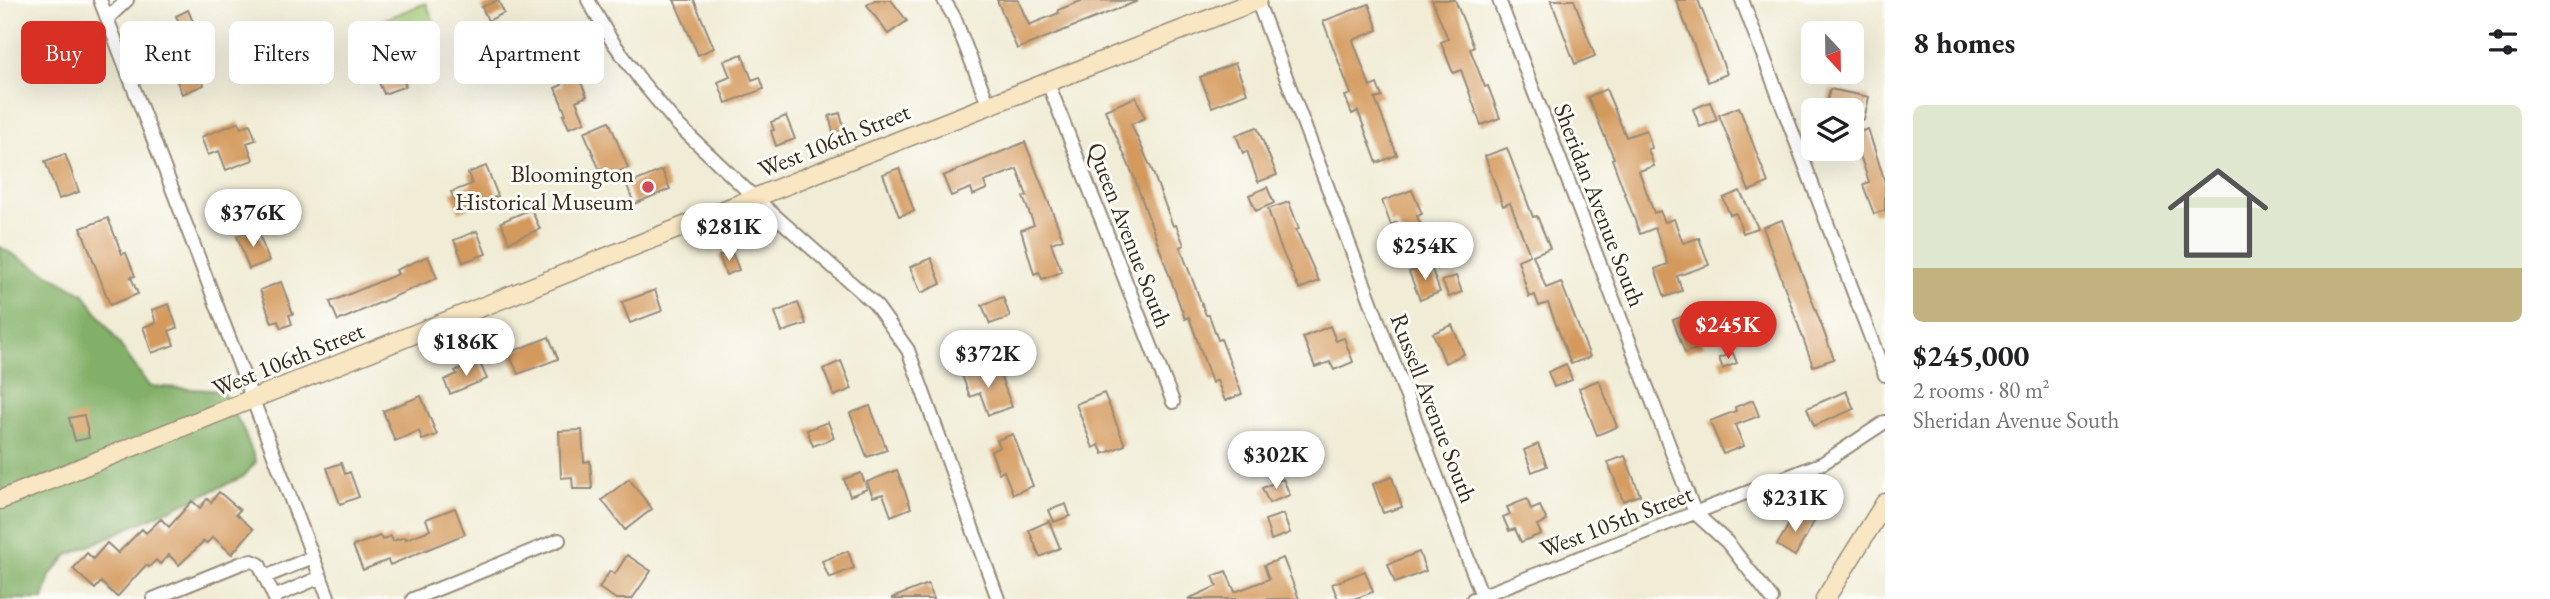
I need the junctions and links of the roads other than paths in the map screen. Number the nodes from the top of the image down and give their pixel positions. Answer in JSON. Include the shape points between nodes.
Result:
{"nodes":[{"id":1,"x":100,"y":0,"type":"edge"},
{"id":2,"x":127,"y":0,"type":"edge"},
{"id":3,"x":588,"y":0,"type":"edge"},
{"id":4,"x":944,"y":0,"type":"edge"},
{"id":5,"x":1258,"y":0,"type":"edge"},
{"id":6,"x":1499,"y":0,"type":"edge"},
{"id":7,"x":1742,"y":0,"type":"edge"},
{"id":8,"x":107,"y":19,"type":"junction"},
{"id":9,"x":1048,"y":83,"type":"junction"},
{"id":10,"x":989,"y":106,"type":"junction"},
{"id":11,"x":755,"y":198,"type":"junction"},
{"id":12,"x":1885,"y":375,"type":"edge"},
{"id":13,"x":253,"y":399,"type":"junction"},
{"id":14,"x":1173,"y":402,"type":"dead end"},
{"id":15,"x":1885,"y":422,"type":"edge"},
{"id":16,"x":0,"y":500,"type":"edge"},
{"id":17,"x":1885,"y":503,"type":"edge"},
{"id":18,"x":1695,"y":513,"type":"junction"},
{"id":19,"x":559,"y":540,"type":"dead end"},
{"id":20,"x":313,"y":557,"type":"junction"},
{"id":21,"x":321,"y":577,"type":"junction"},
{"id":22,"x":265,"y":578,"type":"junction"},
{"id":23,"x":1478,"y":597,"type":"edge"},
{"id":24,"x":274,"y":598,"type":"edge"},
{"id":25,"x":153,"y":599,"type":"edge"},
{"id":26,"x":329,"y":599,"type":"edge"},
{"id":27,"x":413,"y":599,"type":"edge"},
{"id":28,"x":998,"y":599,"type":"edge"},
{"id":29,"x":1772,"y":599,"type":"edge"},
{"id":30,"x":1825,"y":599,"type":"edge"}],
"edges":[{"from":1,"to":8,"type":"street"},
{"from":2,"to":8,"type":"street"},
{"from":3,"to":11,"type":"street","via":[[641,82]]},
{"from":4,"to":10,"type":"street"},
{"from":5,"to":9,"type":"street","name":"West 106th Street"},
{"from":5,"to":23,"type":"street","name":"Russell Avenue South"},
{"from":6,"to":18,"type":"street","name":"Sheridan Avenue South"},
{"from":7,"to":12,"type":"street"},
{"from":8,"to":13,"type":"street"},
{"from":9,"to":10,"type":"street","name":"West 106th Street"},
{"from":9,"to":14,"type":"street","name":"Queen Avenue South"},
{"from":10,"to":11,"type":"street","name":"West 106th Street"},
{"from":11,"to":13,"type":"street","name":"West 106th Street"},
{"from":11,"to":28,"type":"street","via":[[875,304],[908,350]]},
{"from":13,"to":16,"type":"street","name":"West 106th Street"},
{"from":13,"to":20,"type":"street"},
{"from":15,"to":18,"type":"street","name":"West 105th Street","via":[[1823,463]]},
{"from":17,"to":30,"type":"street"},
{"from":18,"to":23,"type":"street","name":"West 105th Street"},
{"from":18,"to":29,"type":"street","name":"Sheridan Avenue South","via":[[1727,542]]},
{"from":19,"to":27,"type":"street"},
{"from":20,"to":21,"type":"street"},
{"from":20,"to":22,"type":"street"},
{"from":21,"to":24,"type":"street"},
{"from":21,"to":26,"type":"street"},
{"from":22,"to":24,"type":"street"},
{"from":22,"to":25,"type":"street","via":[[259,564],[252,561]]}]}
